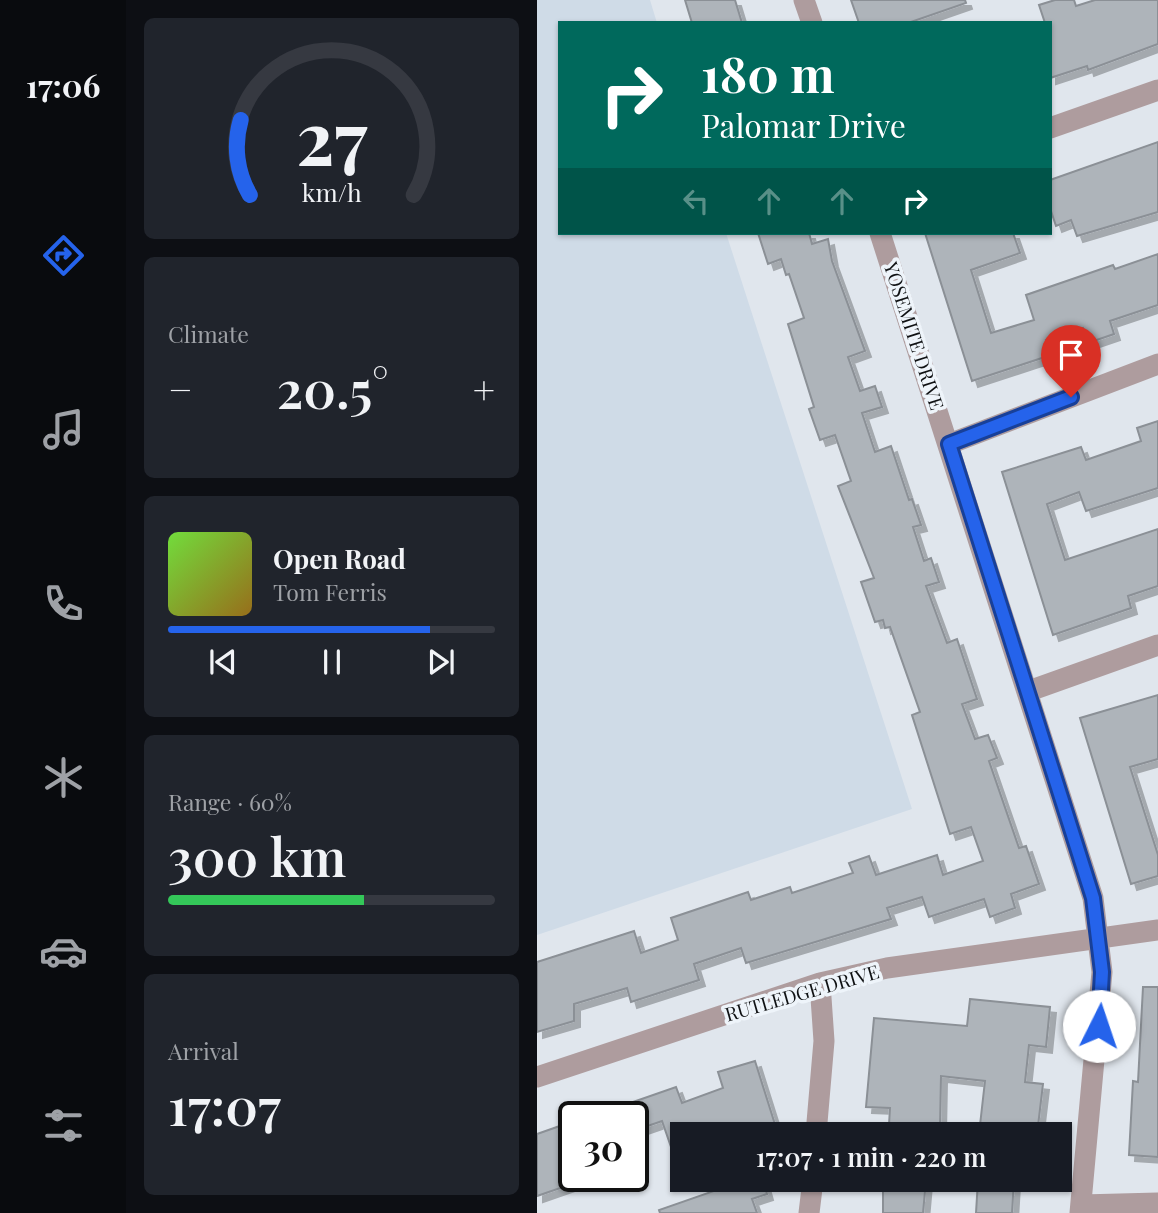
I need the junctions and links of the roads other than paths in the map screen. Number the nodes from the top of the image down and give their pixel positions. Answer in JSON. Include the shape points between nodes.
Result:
{"nodes":[{"id":1,"x":804,"y":0,"type":"edge"},
{"id":2,"x":811,"y":21,"type":"edge"},
{"id":3,"x":1158,"y":90,"type":"edge"},
{"id":4,"x":1052,"y":127,"type":"edge"},
{"id":5,"x":881,"y":235,"type":"edge"},
{"id":6,"x":1158,"y":365,"type":"edge"},
{"id":7,"x":949,"y":444,"type":"junction"},
{"id":8,"x":1158,"y":645,"type":"edge"},
{"id":9,"x":1029,"y":691,"type":"junction"},
{"id":10,"x":1158,"y":930,"type":"edge"},
{"id":11,"x":1099,"y":940,"type":"junction"},
{"id":12,"x":821,"y":983,"type":"junction"},
{"id":13,"x":537,"y":1077,"type":"edge"},
{"id":14,"x":817,"y":1122,"type":"edge"},
{"id":15,"x":812,"y":1192,"type":"edge"},
{"id":16,"x":1158,"y":1203,"type":"edge"},
{"id":17,"x":1080,"y":1209,"type":"edge"},
{"id":18,"x":809,"y":1213,"type":"edge"}],
"edges":[{"from":1,"to":2,"type":"street"},
{"from":3,"to":4,"type":"street"},
{"from":5,"to":7,"type":"street","name":"YOSEMITE DRIVE"},
{"from":6,"to":7,"type":"street"},
{"from":7,"to":9,"type":"street","name":"YOSEMITE DRIVE"},
{"from":8,"to":9,"type":"street"},
{"from":9,"to":11,"type":"street","name":"YOSEMITE DRIVE","via":[[1087,875]]},
{"from":10,"to":11,"type":"street","name":"RUTLEDGE DRIVE"},
{"from":11,"to":12,"type":"street","name":"RUTLEDGE DRIVE","via":[[887,968]]},
{"from":11,"to":17,"type":"street","name":"YOSEMITE DRIVE","via":[[1101,999]]},
{"from":12,"to":13,"type":"street","name":"RUTLEDGE DRIVE"},
{"from":12,"to":14,"type":"street","via":[[824,1041]]},
{"from":15,"to":18,"type":"street"},
{"from":16,"to":17,"type":"street"}]}
